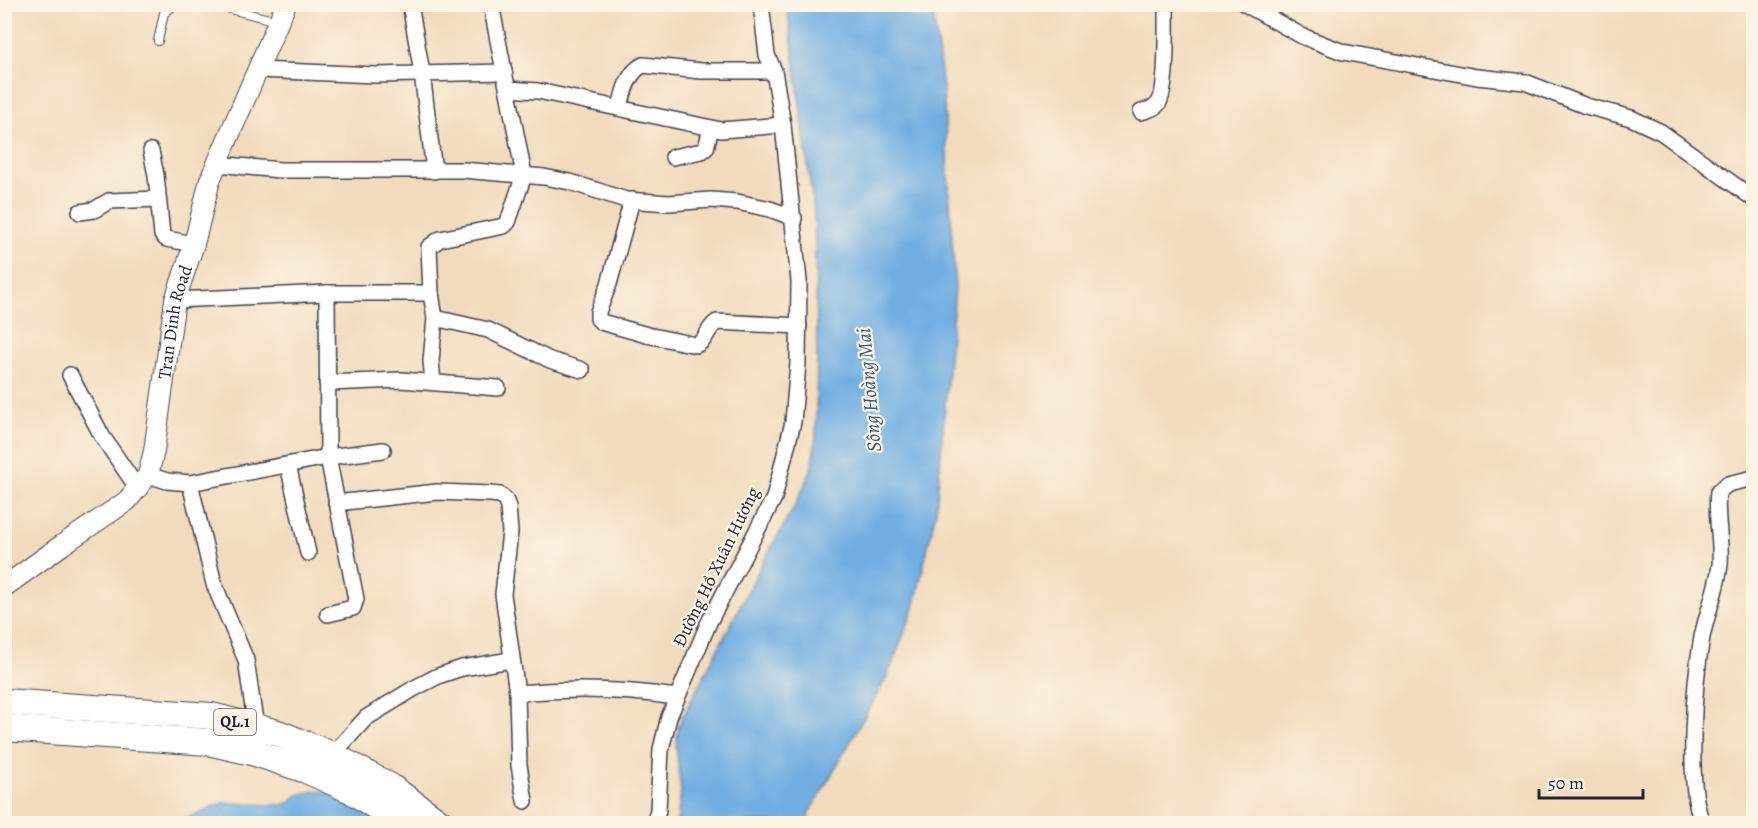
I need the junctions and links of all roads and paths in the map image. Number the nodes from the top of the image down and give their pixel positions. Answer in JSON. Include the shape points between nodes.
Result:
{"nodes":[{"id":1,"x":176,"y":4,"type":"edge"},
{"id":2,"x":206,"y":4,"type":"edge"},
{"id":3,"x":410,"y":4,"type":"edge"},
{"id":4,"x":491,"y":4,"type":"edge"},
{"id":5,"x":761,"y":4,"type":"edge"},
{"id":6,"x":1166,"y":4,"type":"edge"},
{"id":7,"x":1245,"y":4,"type":"edge"},
{"id":8,"x":283,"y":13,"type":"edge"},
{"id":9,"x":158,"y":41,"type":"dead end"},
{"id":10,"x":258,"y":70,"type":"junction"},
{"id":11,"x":774,"y":71,"type":"junction"},
{"id":12,"x":504,"y":72,"type":"junction"},
{"id":13,"x":422,"y":73,"type":"junction"},
{"id":14,"x":508,"y":89,"type":"junction"},
{"id":15,"x":620,"y":108,"type":"junction"},
{"id":16,"x":1141,"y":112,"type":"dead end"},
{"id":17,"x":783,"y":125,"type":"junction"},
{"id":18,"x":711,"y":128,"type":"junction"},
{"id":19,"x":151,"y":151,"type":"dead end"},
{"id":20,"x":673,"y":157,"type":"dead end"},
{"id":21,"x":217,"y":164,"type":"junction"},
{"id":22,"x":434,"y":171,"type":"junction"},
{"id":23,"x":524,"y":175,"type":"junction"},
{"id":24,"x":1754,"y":199,"type":"edge"},
{"id":25,"x":158,"y":200,"type":"junction"},
{"id":26,"x":632,"y":200,"type":"junction"},
{"id":27,"x":80,"y":212,"type":"dead end"},
{"id":28,"x":794,"y":218,"type":"junction"},
{"id":29,"x":194,"y":244,"type":"junction"},
{"id":30,"x":327,"y":292,"type":"junction"},
{"id":31,"x":431,"y":292,"type":"junction"},
{"id":32,"x":175,"y":300,"type":"junction"},
{"id":33,"x":435,"y":318,"type":"junction"},
{"id":34,"x":800,"y":326,"type":"junction"},
{"id":35,"x":582,"y":370,"type":"dead end"},
{"id":36,"x":70,"y":375,"type":"dead end"},
{"id":37,"x":433,"y":382,"type":"junction"},
{"id":38,"x":327,"y":383,"type":"junction"},
{"id":39,"x":498,"y":388,"type":"dead end"},
{"id":40,"x":383,"y":450,"type":"dead end"},
{"id":41,"x":328,"y":457,"type":"junction"},
{"id":42,"x":288,"y":465,"type":"junction"},
{"id":43,"x":1754,"y":478,"type":"edge"},
{"id":44,"x":143,"y":482,"type":"junction"},
{"id":45,"x":190,"y":483,"type":"junction"},
{"id":46,"x":336,"y":503,"type":"junction"},
{"id":47,"x":308,"y":553,"type":"dead end"},
{"id":48,"x":4,"y":587,"type":"edge"},
{"id":49,"x":328,"y":614,"type":"dead end"},
{"id":50,"x":511,"y":660,"type":"junction"},
{"id":51,"x":517,"y":693,"type":"junction"},
{"id":52,"x":676,"y":697,"type":"junction"},
{"id":53,"x":4,"y":702,"type":"edge"},
{"id":54,"x":4,"y":728,"type":"edge"},
{"id":55,"x":256,"y":728,"type":"junction"},
{"id":56,"x":332,"y":755,"type":"junction"},
{"id":57,"x":525,"y":801,"type":"dead end"},
{"id":58,"x":404,"y":824,"type":"edge"},
{"id":59,"x":442,"y":824,"type":"edge"},
{"id":60,"x":654,"y":824,"type":"edge"},
{"id":61,"x":1703,"y":824,"type":"edge"}],
"edges":[{"from":1,"to":9,"type":"lane","via":[[164,13]]},
{"from":2,"to":8,"type":"lane","via":[[254,14]]},
{"from":3,"to":13,"type":"street"},
{"from":4,"to":12,"type":"street"},
{"from":5,"to":11,"type":"street","name":"Đường Hồ Xuân Hương","via":[[767,55]]},
{"from":6,"to":16,"type":"street","via":[[1160,99]]},
{"from":7,"to":24,"type":"street","via":[[1302,36],[1343,52],[1525,82],[1586,106],[1631,118],[1661,132]]},
{"from":8,"to":10,"type":"main road","name":"Tran Dinh Road"},
{"from":10,"to":13,"type":"street"},
{"from":10,"to":21,"type":"main road","name":"Tran Dinh Road"},
{"from":11,"to":15,"type":"street","via":[[701,71],[643,65],[629,80]]},
{"from":11,"to":17,"type":"street","name":"Đường Hồ Xuân Hương"},
{"from":12,"to":13,"type":"street"},
{"from":12,"to":14,"type":"street"},
{"from":13,"to":22,"type":"street"},
{"from":14,"to":15,"type":"street","via":[[538,91]]},
{"from":14,"to":23,"type":"street"},
{"from":15,"to":18,"type":"street"},
{"from":17,"to":18,"type":"street"},
{"from":17,"to":28,"type":"street","name":"Đường Hồ Xuân Hương"},
{"from":18,"to":20,"type":"street","via":[[706,148]]},
{"from":19,"to":25,"type":"street"},
{"from":21,"to":22,"type":"street","via":[[280,170]]},
{"from":21,"to":29,"type":"main road","name":"Tran Dinh Road"},
{"from":22,"to":23,"type":"street"},
{"from":23,"to":26,"type":"street","via":[[570,182]]},
{"from":23,"to":31,"type":"street","via":[[504,226],[431,244]]},
{"from":25,"to":27,"type":"street","via":[[109,201],[94,210]]},
{"from":25,"to":29,"type":"street","via":[[163,238]]},
{"from":26,"to":28,"type":"street","via":[[737,202]]},
{"from":26,"to":34,"type":"street","via":[[598,312],[601,322],[696,345],[717,322]]},
{"from":28,"to":34,"type":"street","name":"Đường Hồ Xuân Hương"},
{"from":29,"to":32,"type":"main road","name":"Tran Dinh Road"},
{"from":30,"to":31,"type":"street"},
{"from":30,"to":32,"type":"street"},
{"from":30,"to":38,"type":"street"},
{"from":31,"to":33,"type":"street"},
{"from":32,"to":44,"type":"main road","name":"Tran Dinh Road","via":[[154,451]]},
{"from":33,"to":35,"type":"street","via":[[488,330],[550,360]]},
{"from":33,"to":37,"type":"street"},
{"from":34,"to":52,"type":"street","name":"Đường Hồ Xuân Hương","via":[[793,422],[774,498],[709,622]]},
{"from":36,"to":44,"type":"street","via":[[102,436]]},
{"from":37,"to":38,"type":"street"},
{"from":37,"to":39,"type":"street"},
{"from":38,"to":41,"type":"street"},
{"from":40,"to":41,"type":"street"},
{"from":41,"to":42,"type":"street"},
{"from":41,"to":46,"type":"street"},
{"from":42,"to":45,"type":"street"},
{"from":42,"to":47,"type":"street"},
{"from":43,"to":61,"type":"street","via":[[1722,487],[1717,498],[1720,566],[1702,639],[1694,714],[1695,777]]},
{"from":44,"to":45,"type":"street"},
{"from":44,"to":48,"type":"main road","via":[[127,501]]},
{"from":45,"to":55,"type":"street","via":[[214,584],[246,660]]},
{"from":46,"to":49,"type":"street","via":[[355,603],[349,609]]},
{"from":46,"to":50,"type":"street","via":[[438,492],[500,495],[505,499],[510,532],[503,594]]},
{"from":50,"to":51,"type":"street"},
{"from":50,"to":56,"type":"street","via":[[462,668],[413,689],[366,718]]},
{"from":51,"to":52,"type":"street","via":[[581,690],[649,692]]},
{"from":51,"to":57,"type":"street","via":[[519,765]]},
{"from":52,"to":60,"type":"street","name":"Đường Hồ Xuân Hương","via":[[661,749]]},
{"from":53,"to":55,"type":"highway","number":"QL.1","via":[[212,716]]},
{"from":54,"to":58,"type":"highway","number":"QL.1","via":[[208,741],[306,770],[351,790]]},
{"from":55,"to":56,"type":"highway","number":"QL.1"},
{"from":56,"to":59,"type":"highway","number":"QL.1","via":[[389,786]]}]}
